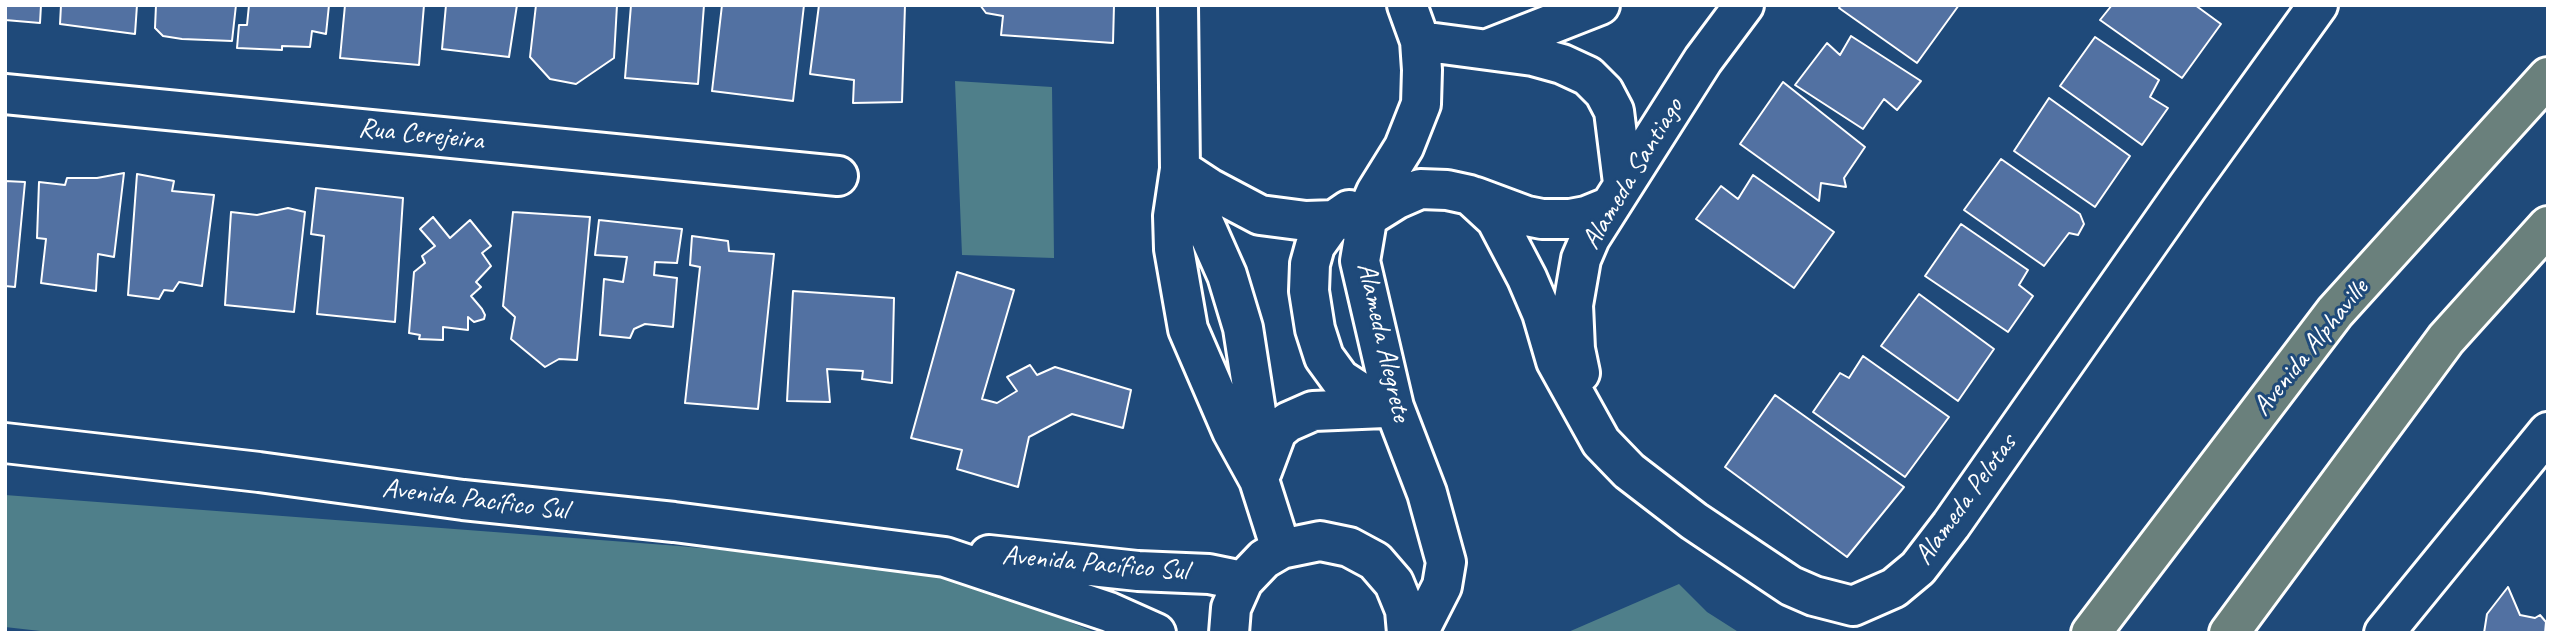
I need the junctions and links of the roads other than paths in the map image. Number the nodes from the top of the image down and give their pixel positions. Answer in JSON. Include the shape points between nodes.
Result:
{"nodes":[{"id":1,"x":1407,"y":5,"type":"edge"},
{"id":2,"x":1600,"y":5,"type":"edge"},
{"id":3,"x":1744,"y":5,"type":"edge"},
{"id":4,"x":2318,"y":5,"type":"edge"},
{"id":5,"x":1180,"y":12,"type":"edge"},
{"id":6,"x":1420,"y":41,"type":"junction"},
{"id":7,"x":1486,"y":50,"type":"junction"},
{"id":8,"x":2548,"y":77,"type":"edge"},
{"id":9,"x":5,"y":94,"type":"edge"},
{"id":10,"x":1180,"y":169,"type":"junction"},
{"id":11,"x":838,"y":176,"type":"dead end"},
{"id":12,"x":1470,"y":195,"type":"junction"},
{"id":13,"x":1616,"y":195,"type":"junction"},
{"id":14,"x":1358,"y":211,"type":"junction"},
{"id":15,"x":2548,"y":226,"type":"edge"},
{"id":16,"x":1394,"y":407,"type":"junction"},
{"id":17,"x":2548,"y":432,"type":"edge"},
{"id":18,"x":1601,"y":442,"type":"junction"},
{"id":19,"x":5,"y":443,"type":"edge"},
{"id":20,"x":1259,"y":480,"type":"junction"},
{"id":21,"x":1281,"y":549,"type":"junction"},
{"id":22,"x":945,"y":557,"type":"junction"},
{"id":23,"x":1243,"y":581,"type":"junction"},
{"id":24,"x":1156,"y":633,"type":"edge"},
{"id":25,"x":1229,"y":633,"type":"edge"},
{"id":26,"x":1407,"y":633,"type":"edge"},
{"id":27,"x":1418,"y":633,"type":"edge"},
{"id":28,"x":2091,"y":633,"type":"edge"},
{"id":29,"x":2229,"y":633,"type":"edge"},
{"id":30,"x":2384,"y":633,"type":"edge"}],
"edges":[{"from":1,"to":6,"type":"street","name":"Alameda Alegrete"},
{"from":2,"to":7,"type":"street"},
{"from":3,"to":13,"type":"street","name":"Alameda Santiago"},
{"from":4,"to":18,"type":"street","name":"Alameda Pelotas","via":[[1951,525],[1918,568],[1895,587],[1853,606],[1791,586],[1694,521],[1629,471]]},
{"from":5,"to":10,"type":"street"},
{"from":6,"to":7,"type":"street"},
{"from":6,"to":14,"type":"street","name":"Alameda Alegrete","via":[[1421,104],[1404,147]]},
{"from":7,"to":13,"type":"street","via":[[1562,64],[1588,76],[1604,92],[1614,111]]},
{"from":8,"to":28,"type":"main road","name":"Avenida Alphaville","via":[[2335,312]]},
{"from":9,"to":11,"type":"street","name":"Rua Cerejeira"},
{"from":10,"to":14,"type":"street","via":[[1260,215],[1306,221]]},
{"from":10,"to":20,"type":"street","via":[[1227,275],[1243,328],[1257,418]]},
{"from":10,"to":20,"type":"street","via":[[1174,249],[1188,329],[1232,431]]},
{"from":12,"to":13,"type":"street","via":[[1542,219],[1578,218]]},
{"from":12,"to":14,"type":"street","via":[[1420,189]]},
{"from":12,"to":18,"type":"street","name":"Alameda Pelotas","via":[[1503,232],[1542,313],[1556,361]]},
{"from":13,"to":18,"type":"street","name":"Alameda Santiago","via":[[1581,259],[1573,304],[1579,370]]},
{"from":14,"to":16,"type":"street","name":"Alameda Alegrete","via":[[1360,261]]},
{"from":14,"to":16,"type":"street","via":[[1315,246],[1309,291],[1315,329],[1324,357],[1340,379],[1369,398]]},
{"from":15,"to":29,"type":"main road","via":[[2446,339]]},
{"from":16,"to":20,"type":"street","via":[[1314,411],[1288,422],[1277,430]]},
{"from":16,"to":27,"type":"street","name":"Alameda Alegrete","via":[[1427,493],[1446,562],[1442,586]]},
{"from":17,"to":30,"type":"street"},
{"from":19,"to":22,"type":"street","name":"Avenida Pacífico Sul"},
{"from":20,"to":21,"type":"street"},
{"from":21,"to":23,"type":"street"},
{"from":21,"to":26,"type":"street","via":[[1320,541],[1349,547],[1375,561],[1394,583],[1405,610]]},
{"from":22,"to":23,"type":"street","name":"Avenida Pacífico Sul","via":[[1008,555]]},
{"from":22,"to":24,"type":"street","name":"Avenida Pacífico Sul","via":[[1109,612]]},
{"from":23,"to":25,"type":"street","via":[[1231,608]]}]}
